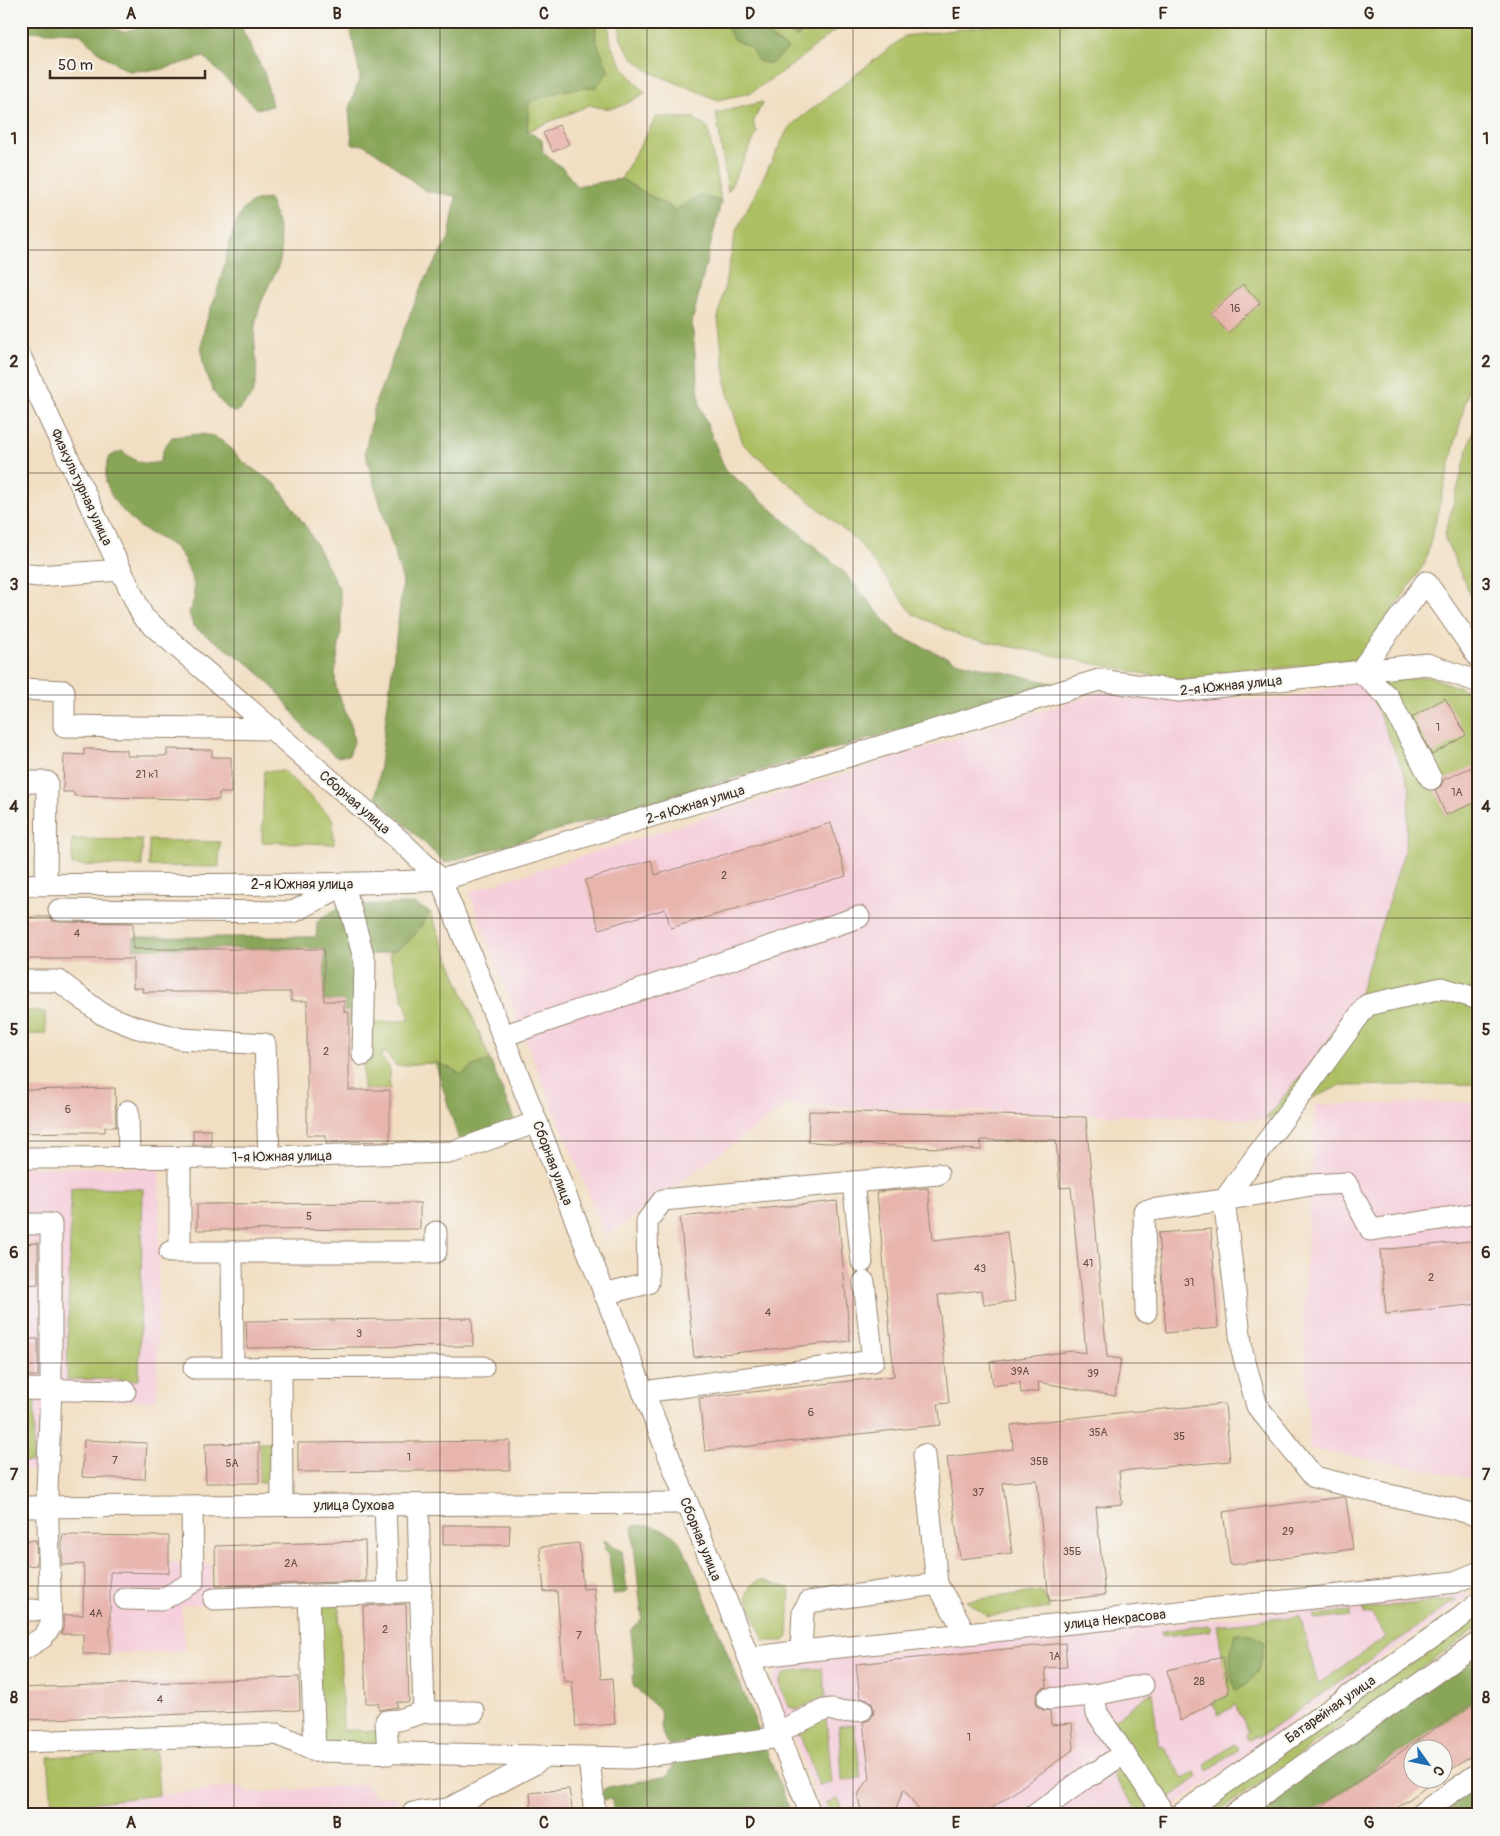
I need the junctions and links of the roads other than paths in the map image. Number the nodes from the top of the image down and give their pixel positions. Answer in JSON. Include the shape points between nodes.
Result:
{"nodes":[{"id":1,"x":21,"y":358,"type":"edge"},
{"id":2,"x":121,"y":570,"type":"junction"},
{"id":3,"x":21,"y":574,"type":"edge"},
{"id":4,"x":143,"y":616,"type":"joint"},
{"id":5,"x":1479,"y":658,"type":"edge"},
{"id":6,"x":1360,"y":671,"type":"junction"},
{"id":7,"x":1479,"y":682,"type":"edge"},
{"id":8,"x":21,"y":689,"type":"edge"},
{"id":9,"x":273,"y":729,"type":"junction"},
{"id":10,"x":1431,"y":779,"type":"dead end"},
{"id":11,"x":21,"y":782,"type":"edge"},
{"id":12,"x":441,"y":880,"type":"junction"},
{"id":13,"x":21,"y":885,"type":"edge"},
{"id":14,"x":46,"y":885,"type":"junction"},
{"id":15,"x":344,"y":885,"type":"junction"},
{"id":16,"x":59,"y":910,"type":"dead end"},
{"id":17,"x":859,"y":917,"type":"dead end"},
{"id":18,"x":21,"y":980,"type":"edge"},
{"id":19,"x":1479,"y":999,"type":"edge"},
{"id":20,"x":502,"y":1036,"type":"junction"},
{"id":21,"x":363,"y":1055,"type":"dead end"},
{"id":22,"x":128,"y":1111,"type":"dead end"},
{"id":23,"x":537,"y":1122,"type":"junction"},
{"id":24,"x":128,"y":1157,"type":"junction"},
{"id":25,"x":180,"y":1157,"type":"junction"},
{"id":26,"x":269,"y":1157,"type":"junction"},
{"id":27,"x":21,"y":1158,"type":"edge"},
{"id":28,"x":938,"y":1174,"type":"dead end"},
{"id":29,"x":852,"y":1182,"type":"junction"},
{"id":30,"x":1224,"y":1200,"type":"junction"},
{"id":31,"x":1479,"y":1213,"type":"edge"},
{"id":32,"x":21,"y":1224,"type":"edge"},
{"id":33,"x":436,"y":1232,"type":"dead end"},
{"id":34,"x":232,"y":1252,"type":"junction"},
{"id":35,"x":604,"y":1294,"type":"junction"},
{"id":36,"x":1146,"y":1312,"type":"dead end"},
{"id":37,"x":483,"y":1367,"type":"dead end"},
{"id":38,"x":194,"y":1368,"type":"dead end"},
{"id":39,"x":233,"y":1368,"type":"junction"},
{"id":40,"x":281,"y":1368,"type":"junction"},
{"id":41,"x":21,"y":1389,"type":"edge"},
{"id":42,"x":51,"y":1389,"type":"junction"},
{"id":43,"x":125,"y":1392,"type":"dead end"},
{"id":44,"x":643,"y":1392,"type":"junction"},
{"id":45,"x":924,"y":1455,"type":"dead end"},
{"id":46,"x":687,"y":1503,"type":"junction"},
{"id":47,"x":385,"y":1504,"type":"junction"},
{"id":48,"x":282,"y":1505,"type":"junction"},
{"id":49,"x":418,"y":1505,"type":"junction"},
{"id":50,"x":192,"y":1506,"type":"junction"},
{"id":51,"x":21,"y":1507,"type":"edge"},
{"id":52,"x":48,"y":1507,"type":"junction"},
{"id":53,"x":1479,"y":1516,"type":"edge"},
{"id":54,"x":1479,"y":1572,"type":"edge"},
{"id":55,"x":937,"y":1584,"type":"junction"},
{"id":56,"x":421,"y":1590,"type":"junction"},
{"id":57,"x":388,"y":1592,"type":"junction"},
{"id":58,"x":309,"y":1595,"type":"junction"},
{"id":59,"x":214,"y":1598,"type":"dead end"},
{"id":60,"x":125,"y":1599,"type":"dead end"},
{"id":61,"x":1479,"y":1603,"type":"edge"},
{"id":62,"x":961,"y":1634,"type":"junction"},
{"id":63,"x":1479,"y":1642,"type":"edge"},
{"id":64,"x":21,"y":1651,"type":"edge"},
{"id":65,"x":801,"y":1651,"type":"junction"},
{"id":66,"x":749,"y":1658,"type":"junction"},
{"id":67,"x":1143,"y":1685,"type":"dead end"},
{"id":68,"x":1094,"y":1695,"type":"junction"},
{"id":69,"x":1048,"y":1699,"type":"dead end"},
{"id":70,"x":862,"y":1710,"type":"dead end"},
{"id":71,"x":424,"y":1712,"type":"junction"},
{"id":72,"x":474,"y":1712,"type":"dead end"},
{"id":73,"x":779,"y":1735,"type":"junction"},
{"id":74,"x":21,"y":1742,"type":"edge"},
{"id":75,"x":315,"y":1751,"type":"junction"},
{"id":76,"x":1124,"y":1753,"type":"junction"},
{"id":77,"x":388,"y":1754,"type":"junction"},
{"id":78,"x":545,"y":1756,"type":"junction"},
{"id":79,"x":590,"y":1758,"type":"junction"},
{"id":80,"x":1479,"y":1774,"type":"edge"},
{"id":81,"x":412,"y":1812,"type":"dead end"},
{"id":82,"x":595,"y":1815,"type":"edge"},
{"id":83,"x":811,"y":1815,"type":"edge"},
{"id":84,"x":1035,"y":1815,"type":"edge"},
{"id":85,"x":1165,"y":1815,"type":"edge"},
{"id":86,"x":1180,"y":1815,"type":"edge"},
{"id":87,"x":1233,"y":1815,"type":"edge"},
{"id":88,"x":1419,"y":1815,"type":"edge"}],
"edges":[{"from":1,"to":2,"type":"street","name":"Физкультурная улица"},
{"from":2,"to":3,"type":"street","via":[[38,576]]},
{"from":2,"to":4,"type":"street","name":"Физкультурная улица"},
{"from":4,"to":9,"type":"street","name":"Сборная улица"},
{"from":5,"to":6,"type":"street","via":[[1426,582]]},
{"from":6,"to":7,"type":"street","name":"2-я Южная улица","via":[[1427,664]]},
{"from":6,"to":10,"type":"street","via":[[1388,697]]},
{"from":6,"to":12,"type":"street","name":"2-я Южная улица","via":[[1179,691],[1099,680]]},
{"from":8,"to":9,"type":"street","via":[[64,691],[64,726]]},
{"from":9,"to":12,"type":"street","name":"Сборная улица"},
{"from":11,"to":14,"type":"street","via":[[47,782]]},
{"from":12,"to":15,"type":"street","name":"2-я Южная улица"},
{"from":12,"to":20,"type":"street","name":"Сборная улица"},
{"from":13,"to":14,"type":"street","name":"2-я Южная улица"},
{"from":14,"to":15,"type":"street","name":"2-я Южная улица"},
{"from":15,"to":16,"type":"street","via":[[294,912]]},
{"from":15,"to":21,"type":"street","via":[[365,962]]},
{"from":17,"to":20,"type":"street"},
{"from":18,"to":26,"type":"street","via":[[59,981],[102,1014],[135,1027],[182,1039],[265,1044]]},
{"from":19,"to":30,"type":"street","via":[[1442,988],[1368,1005]]},
{"from":20,"to":23,"type":"street","name":"Сборная улица"},
{"from":22,"to":24,"type":"street"},
{"from":23,"to":26,"type":"street","name":"1-я Южная улица","via":[[453,1152]]},
{"from":23,"to":35,"type":"street","name":"Сборная улица"},
{"from":24,"to":25,"type":"street","name":"1-я Южная улица"},
{"from":24,"to":27,"type":"street","name":"1-я Южная улица"},
{"from":25,"to":26,"type":"street","name":"1-я Южная улица"},
{"from":25,"to":34,"type":"street","via":[[175,1251]]},
{"from":28,"to":29,"type":"street"},
{"from":29,"to":35,"type":"street","via":[[663,1200],[646,1221],[648,1283]]},
{"from":29,"to":44,"type":"street","via":[[873,1361]]},
{"from":30,"to":31,"type":"street","via":[[1311,1185],[1346,1184],[1371,1230]]},
{"from":30,"to":36,"type":"street","via":[[1144,1211]]},
{"from":30,"to":53,"type":"street","via":[[1242,1351],[1256,1406],[1314,1477]]},
{"from":32,"to":42,"type":"street","via":[[51,1224]]},
{"from":33,"to":34,"type":"street","via":[[436,1252]]},
{"from":34,"to":39,"type":"street"},
{"from":35,"to":44,"type":"street","name":"Сборная улица"},
{"from":37,"to":40,"type":"street"},
{"from":38,"to":39,"type":"street"},
{"from":39,"to":40,"type":"street"},
{"from":40,"to":48,"type":"street"},
{"from":41,"to":42,"type":"street"},
{"from":42,"to":43,"type":"street"},
{"from":42,"to":52,"type":"street"},
{"from":44,"to":46,"type":"street","name":"Сборная улица"},
{"from":45,"to":55,"type":"street"},
{"from":46,"to":49,"type":"street","name":"улица Сухова"},
{"from":46,"to":66,"type":"street","name":"Сборная улица"},
{"from":47,"to":48,"type":"street","name":"улица Сухова"},
{"from":47,"to":49,"type":"street","name":"улица Сухова"},
{"from":47,"to":57,"type":"street"},
{"from":48,"to":50,"type":"street","name":"улица Сухова"},
{"from":49,"to":56,"type":"street"},
{"from":50,"to":52,"type":"street","name":"улица Сухова"},
{"from":50,"to":60,"type":"street","via":[[193,1582],[161,1600]]},
{"from":51,"to":52,"type":"street","name":"улица Сухова"},
{"from":52,"to":64,"type":"street","via":[[51,1626],[42,1638]]},
{"from":54,"to":62,"type":"street","name":"улица Некрасова","via":[[1455,1582]]},
{"from":55,"to":62,"type":"street","via":[[960,1623]]},
{"from":55,"to":65,"type":"street","via":[[809,1602],[803,1612]]},
{"from":56,"to":57,"type":"street"},
{"from":56,"to":71,"type":"street"},
{"from":57,"to":58,"type":"street"},
{"from":58,"to":59,"type":"street"},
{"from":58,"to":75,"type":"street"},
{"from":61,"to":86,"type":"street","name":"Батарейная улица"},
{"from":62,"to":65,"type":"street","name":"улица Некрасова"},
{"from":63,"to":87,"type":"street"},
{"from":65,"to":66,"type":"street","name":"улица Некрасова"},
{"from":66,"to":73,"type":"street","name":"Сборная улица"},
{"from":67,"to":68,"type":"street"},
{"from":68,"to":69,"type":"street"},
{"from":68,"to":76,"type":"street","via":[[1097,1713]]},
{"from":70,"to":73,"type":"street","via":[[824,1710]]},
{"from":71,"to":72,"type":"street"},
{"from":71,"to":77,"type":"street","via":[[399,1720],[386,1720]]},
{"from":73,"to":79,"type":"street","via":[[639,1758]]},
{"from":73,"to":83,"type":"street","name":"Сборная улица"},
{"from":74,"to":75,"type":"street","via":[[277,1734]]},
{"from":75,"to":77,"type":"street"},
{"from":76,"to":84,"type":"street"},
{"from":76,"to":85,"type":"street"},
{"from":77,"to":78,"type":"street"},
{"from":78,"to":79,"type":"street"},
{"from":78,"to":81,"type":"street","via":[[448,1809]]},
{"from":79,"to":82,"type":"street"},
{"from":80,"to":88,"type":"street"}]}
